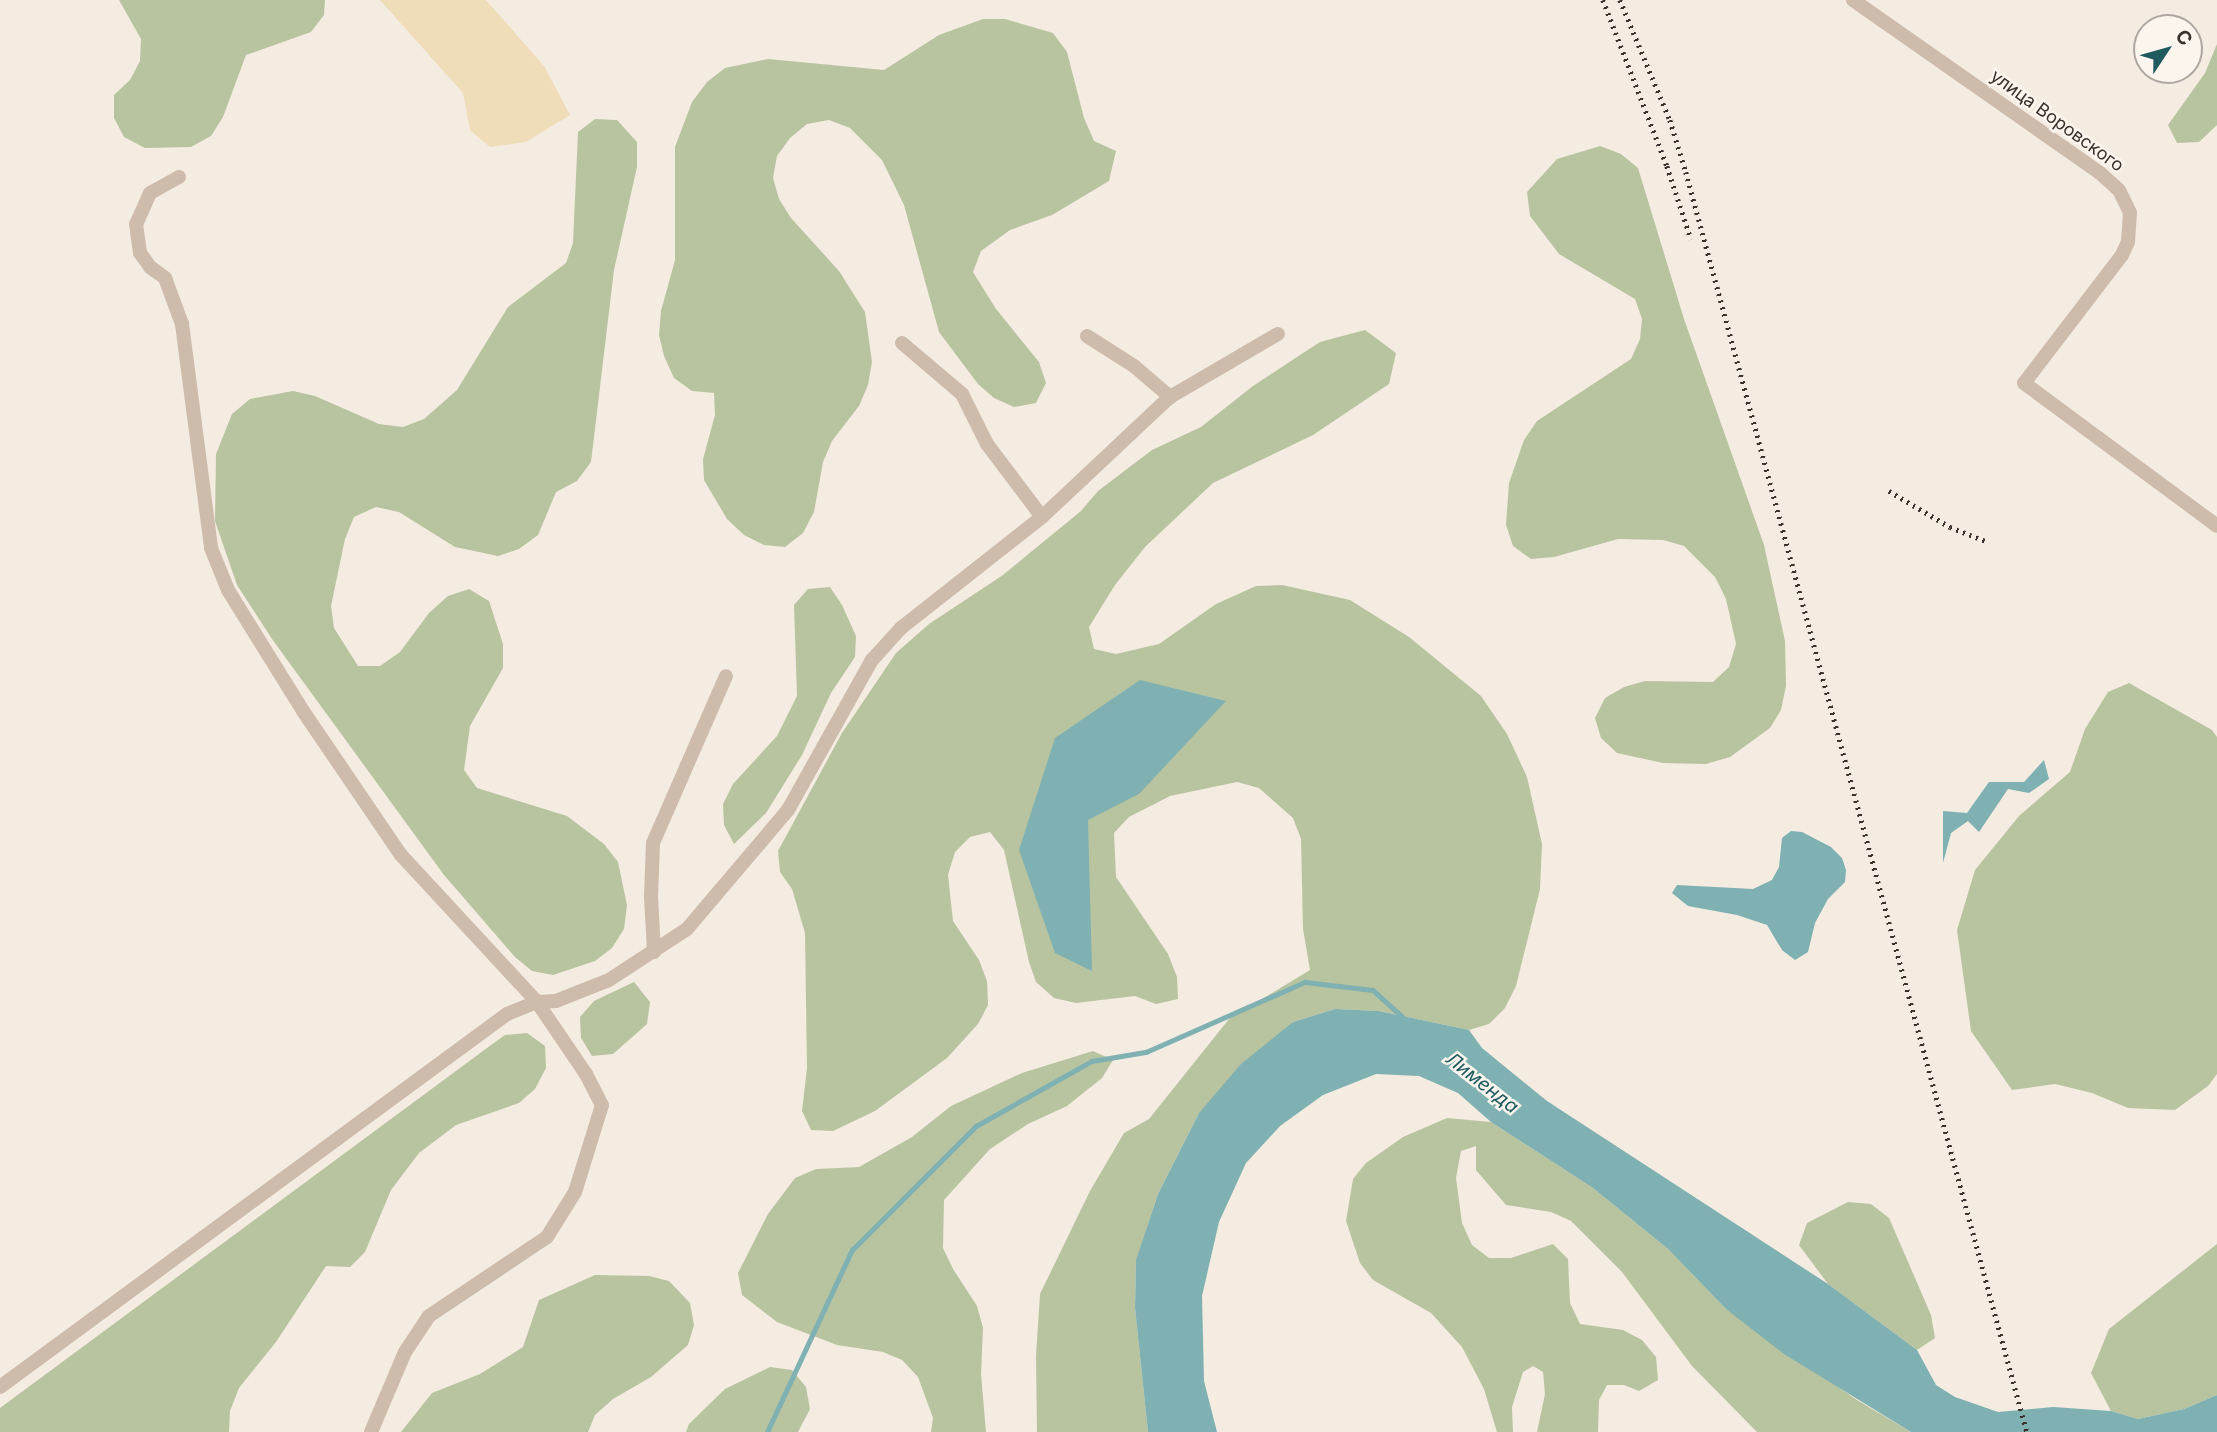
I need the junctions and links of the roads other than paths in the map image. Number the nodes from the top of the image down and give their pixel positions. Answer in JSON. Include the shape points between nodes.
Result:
{"nodes":[{"id":1,"x":1853,"y":0,"type":"edge"},
{"id":2,"x":179,"y":177,"type":"dead end"},
{"id":3,"x":1278,"y":334,"type":"dead end"},
{"id":4,"x":1087,"y":336,"type":"dead end"},
{"id":5,"x":902,"y":343,"type":"dead end"},
{"id":6,"x":1170,"y":397,"type":"junction"},
{"id":7,"x":1042,"y":517,"type":"junction"},
{"id":8,"x":2217,"y":526,"type":"edge"},
{"id":9,"x":726,"y":676,"type":"dead end"},
{"id":10,"x":654,"y":952,"type":"junction"},
{"id":11,"x":537,"y":1002,"type":"junction"},
{"id":12,"x":0,"y":1387,"type":"edge"},
{"id":13,"x":371,"y":1432,"type":"edge"}],
"edges":[{"from":1,"to":8,"type":"street","name":"улица Воровского","via":[[2100,173],[2126,201],[2130,227],[2122,255],[2025,383]]},
{"from":2,"to":11,"type":"street","via":[[150,194],[136,224],[140,253],[164,278],[182,324],[211,548],[228,590],[401,855]]},
{"from":3,"to":6,"type":"street"},
{"from":4,"to":6,"type":"street","via":[[1134,366]]},
{"from":5,"to":7,"type":"street","via":[[961,394],[987,444]]},
{"from":6,"to":7,"type":"street"},
{"from":7,"to":10,"type":"street","via":[[901,628],[872,660],[788,810],[687,929]]},
{"from":9,"to":10,"type":"street","via":[[653,843]]},
{"from":10,"to":11,"type":"street","via":[[609,980],[556,1001]]},
{"from":11,"to":12,"type":"street","via":[[507,1014]]},
{"from":11,"to":13,"type":"street","via":[[602,1105],[575,1192],[547,1237],[429,1316],[405,1352]]}]}
